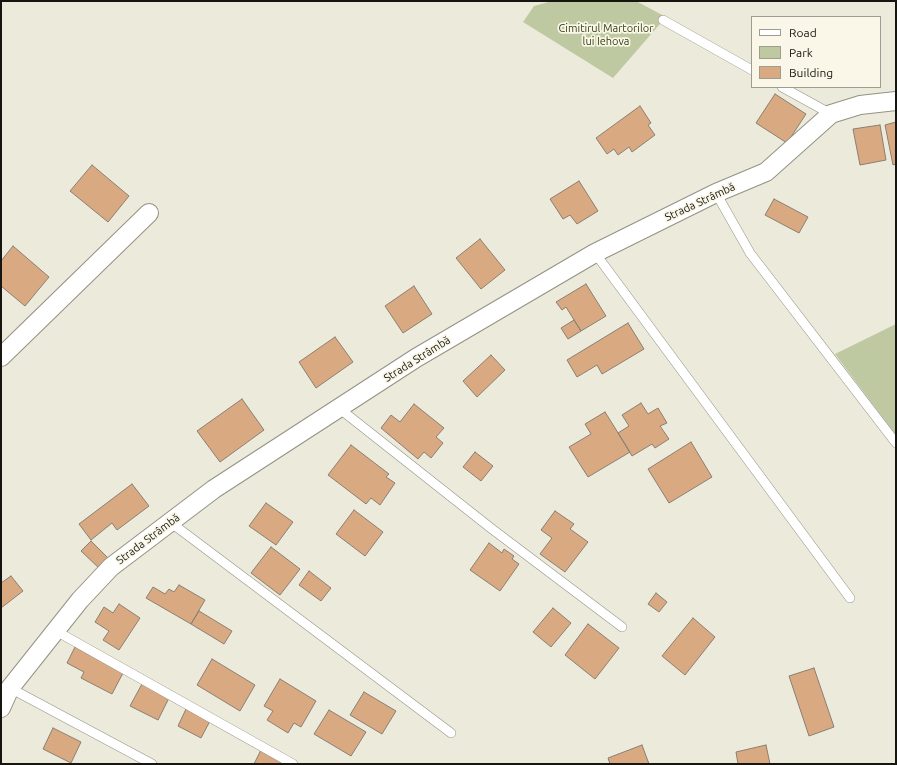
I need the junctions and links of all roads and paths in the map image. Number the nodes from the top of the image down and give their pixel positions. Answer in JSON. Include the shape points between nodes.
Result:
{"nodes":[{"id":1,"x":663,"y":20,"type":"dead end"},
{"id":2,"x":751,"y":69,"type":"edge"},
{"id":3,"x":784,"y":88,"type":"edge"},
{"id":4,"x":896,"y":101,"type":"edge"},
{"id":5,"x":831,"y":114,"type":"junction"},
{"id":6,"x":716,"y":193,"type":"junction"},
{"id":7,"x":150,"y":213,"type":"dead end"},
{"id":8,"x":595,"y":253,"type":"junction"},
{"id":9,"x":1,"y":357,"type":"edge"},
{"id":10,"x":340,"y":409,"type":"junction"},
{"id":11,"x":896,"y":443,"type":"edge"},
{"id":12,"x":170,"y":522,"type":"junction"},
{"id":13,"x":850,"y":598,"type":"dead end"},
{"id":14,"x":622,"y":627,"type":"dead end"},
{"id":15,"x":56,"y":630,"type":"junction"},
{"id":16,"x":10,"y":688,"type":"junction"},
{"id":17,"x":1,"y":708,"type":"edge"},
{"id":18,"x":451,"y":734,"type":"dead end"},
{"id":19,"x":152,"y":764,"type":"edge"},
{"id":20,"x":293,"y":764,"type":"edge"}],
"edges":[{"from":1,"to":2,"type":"lane"},
{"from":3,"to":5,"type":"lane"},
{"from":4,"to":5,"type":"street","name":"Strada Strâmbă","via":[[860,105]]},
{"from":5,"to":6,"type":"street","name":"Strada Strâmbă","via":[[766,172]]},
{"from":6,"to":8,"type":"street","name":"Strada Strâmbă"},
{"from":6,"to":11,"type":"lane","via":[[750,253]]},
{"from":7,"to":9,"type":"street"},
{"from":8,"to":10,"type":"street","name":"Strada Strâmbă","via":[[416,358]]},
{"from":8,"to":13,"type":"lane"},
{"from":10,"to":12,"type":"street","name":"Strada Strâmbă","via":[[214,490]]},
{"from":10,"to":14,"type":"lane"},
{"from":12,"to":15,"type":"street","name":"Strada Strâmbă","via":[[111,567]]},
{"from":12,"to":18,"type":"lane"},
{"from":15,"to":16,"type":"street","name":"Strada Strâmbă"},
{"from":15,"to":20,"type":"lane"},
{"from":16,"to":17,"type":"street","name":"Strada Strâmbă"},
{"from":16,"to":19,"type":"lane"}]}
